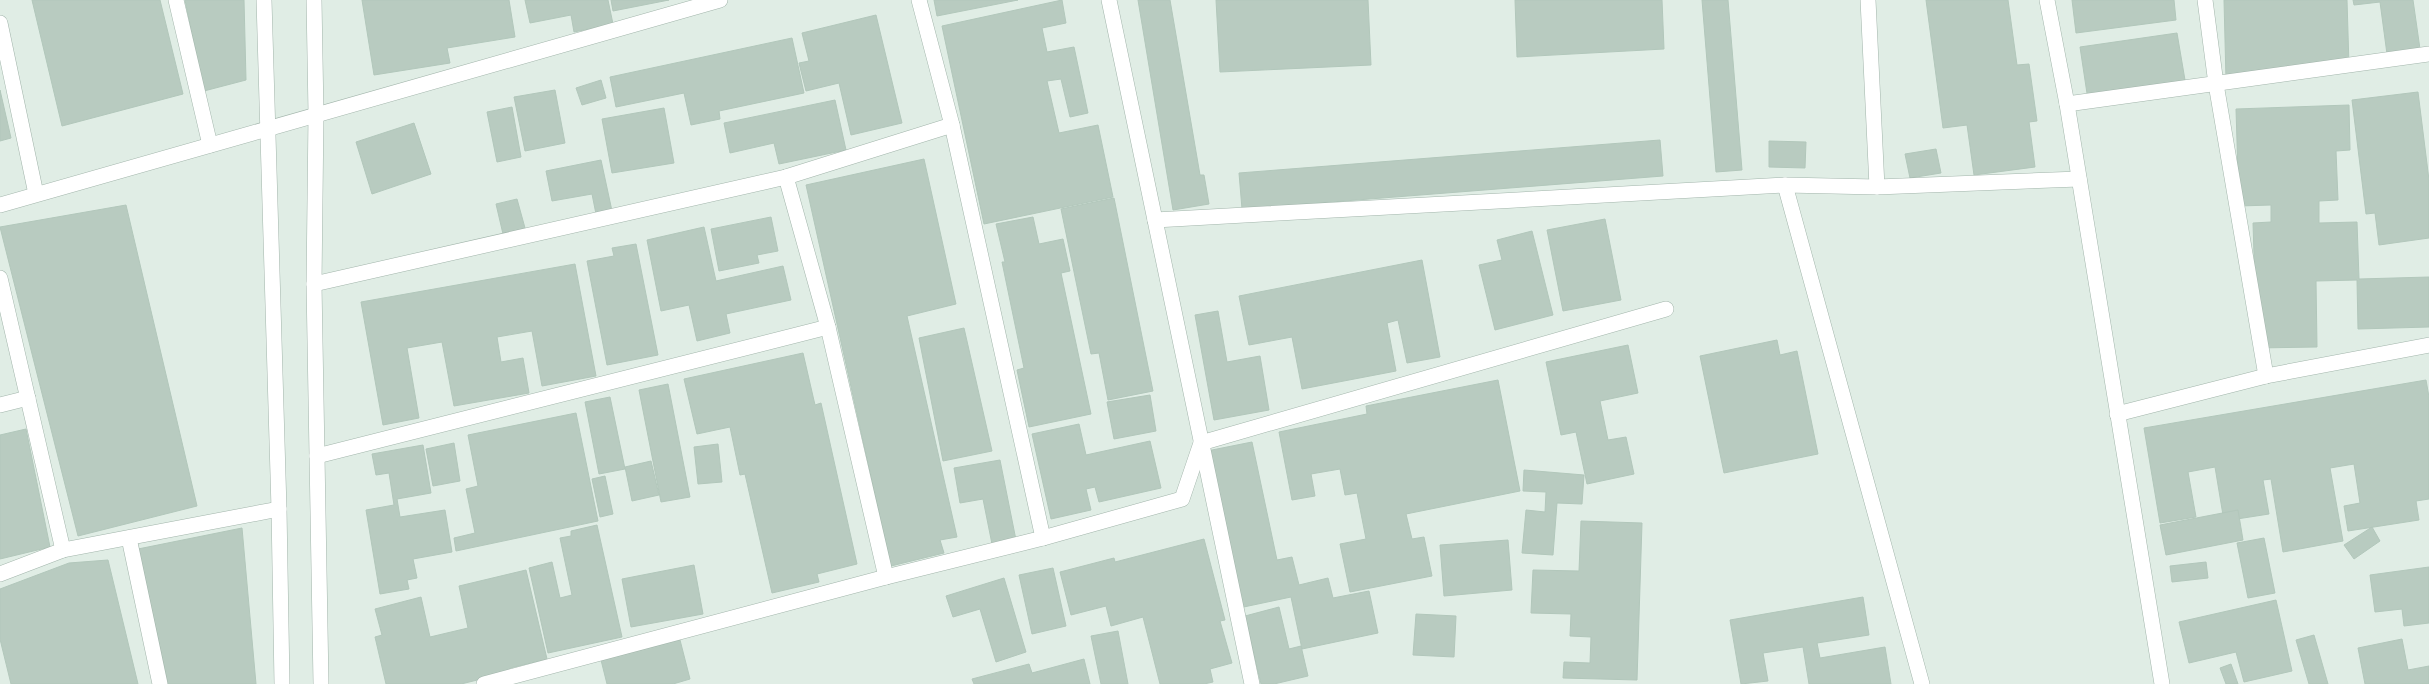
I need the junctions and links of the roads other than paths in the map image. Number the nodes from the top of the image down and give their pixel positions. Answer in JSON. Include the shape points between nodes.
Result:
{"nodes":[{"id":1,"x":176,"y":0,"type":"edge"},
{"id":2,"x":264,"y":0,"type":"edge"},
{"id":3,"x":314,"y":0,"type":"edge"},
{"id":4,"x":720,"y":0,"type":"edge"},
{"id":5,"x":919,"y":0,"type":"edge"},
{"id":6,"x":1109,"y":0,"type":"edge"},
{"id":7,"x":1868,"y":0,"type":"edge"},
{"id":8,"x":2047,"y":0,"type":"edge"},
{"id":9,"x":2205,"y":0,"type":"edge"},
{"id":10,"x":0,"y":23,"type":"edge"},
{"id":11,"x":2429,"y":54,"type":"edge"},
{"id":12,"x":2216,"y":84,"type":"junction"},
{"id":13,"x":2067,"y":104,"type":"junction"},
{"id":14,"x":316,"y":114,"type":"junction"},
{"id":15,"x":952,"y":125,"type":"junction"},
{"id":16,"x":268,"y":129,"type":"junction"},
{"id":17,"x":210,"y":145,"type":"junction"},
{"id":18,"x":786,"y":177,"type":"junction"},
{"id":19,"x":2079,"y":179,"type":"junction"},
{"id":20,"x":1785,"y":186,"type":"junction"},
{"id":21,"x":1878,"y":186,"type":"junction"},
{"id":22,"x":36,"y":194,"type":"junction"},
{"id":23,"x":0,"y":205,"type":"edge"},
{"id":24,"x":1155,"y":220,"type":"junction"},
{"id":25,"x":0,"y":278,"type":"edge"},
{"id":26,"x":314,"y":284,"type":"junction"},
{"id":27,"x":1666,"y":309,"type":"dead end"},
{"id":28,"x":828,"y":327,"type":"junction"},
{"id":29,"x":2429,"y":345,"type":"edge"},
{"id":30,"x":2266,"y":376,"type":"junction"},
{"id":31,"x":28,"y":398,"type":"junction"},
{"id":32,"x":0,"y":405,"type":"edge"},
{"id":33,"x":2117,"y":414,"type":"junction"},
{"id":34,"x":1201,"y":443,"type":"junction"},
{"id":35,"x":316,"y":456,"type":"junction"},
{"id":36,"x":279,"y":509,"type":"junction"},
{"id":37,"x":128,"y":538,"type":"junction"},
{"id":38,"x":1043,"y":538,"type":"junction"},
{"id":39,"x":63,"y":550,"type":"junction"},
{"id":40,"x":0,"y":574,"type":"edge"},
{"id":41,"x":886,"y":577,"type":"junction"},
{"id":42,"x":160,"y":684,"type":"edge"},
{"id":43,"x":282,"y":684,"type":"edge"},
{"id":44,"x":321,"y":684,"type":"edge"},
{"id":45,"x":484,"y":684,"type":"edge"},
{"id":46,"x":1250,"y":684,"type":"edge"},
{"id":47,"x":1922,"y":684,"type":"edge"},
{"id":48,"x":2162,"y":684,"type":"edge"}],
"edges":[{"from":1,"to":17,"type":"street"},
{"from":2,"to":16,"type":"street"},
{"from":3,"to":14,"type":"street"},
{"from":4,"to":14,"type":"street"},
{"from":5,"to":15,"type":"street"},
{"from":6,"to":24,"type":"street"},
{"from":7,"to":21,"type":"street"},
{"from":8,"to":13,"type":"street"},
{"from":9,"to":12,"type":"street"},
{"from":10,"to":22,"type":"street"},
{"from":11,"to":12,"type":"street"},
{"from":12,"to":13,"type":"street"},
{"from":12,"to":30,"type":"street"},
{"from":13,"to":19,"type":"street"},
{"from":14,"to":16,"type":"street"},
{"from":14,"to":26,"type":"street"},
{"from":15,"to":18,"type":"street"},
{"from":15,"to":38,"type":"street"},
{"from":16,"to":17,"type":"street"},
{"from":16,"to":36,"type":"street"},
{"from":17,"to":22,"type":"street"},
{"from":18,"to":26,"type":"street"},
{"from":18,"to":28,"type":"street"},
{"from":19,"to":21,"type":"street"},
{"from":19,"to":33,"type":"street"},
{"from":20,"to":21,"type":"street"},
{"from":20,"to":24,"type":"street"},
{"from":20,"to":47,"type":"street"},
{"from":22,"to":23,"type":"street"},
{"from":24,"to":34,"type":"street"},
{"from":25,"to":31,"type":"street"},
{"from":26,"to":35,"type":"street"},
{"from":27,"to":34,"type":"street"},
{"from":28,"to":35,"type":"street"},
{"from":28,"to":41,"type":"street"},
{"from":29,"to":30,"type":"street"},
{"from":30,"to":33,"type":"street"},
{"from":31,"to":32,"type":"street"},
{"from":31,"to":39,"type":"street"},
{"from":33,"to":48,"type":"street"},
{"from":34,"to":38,"type":"street","via":[[1182,499]]},
{"from":34,"to":46,"type":"street"},
{"from":35,"to":44,"type":"street"},
{"from":36,"to":37,"type":"street"},
{"from":36,"to":43,"type":"street"},
{"from":37,"to":39,"type":"street"},
{"from":37,"to":42,"type":"street"},
{"from":38,"to":41,"type":"street"},
{"from":39,"to":40,"type":"street"},
{"from":41,"to":45,"type":"street"}]}
